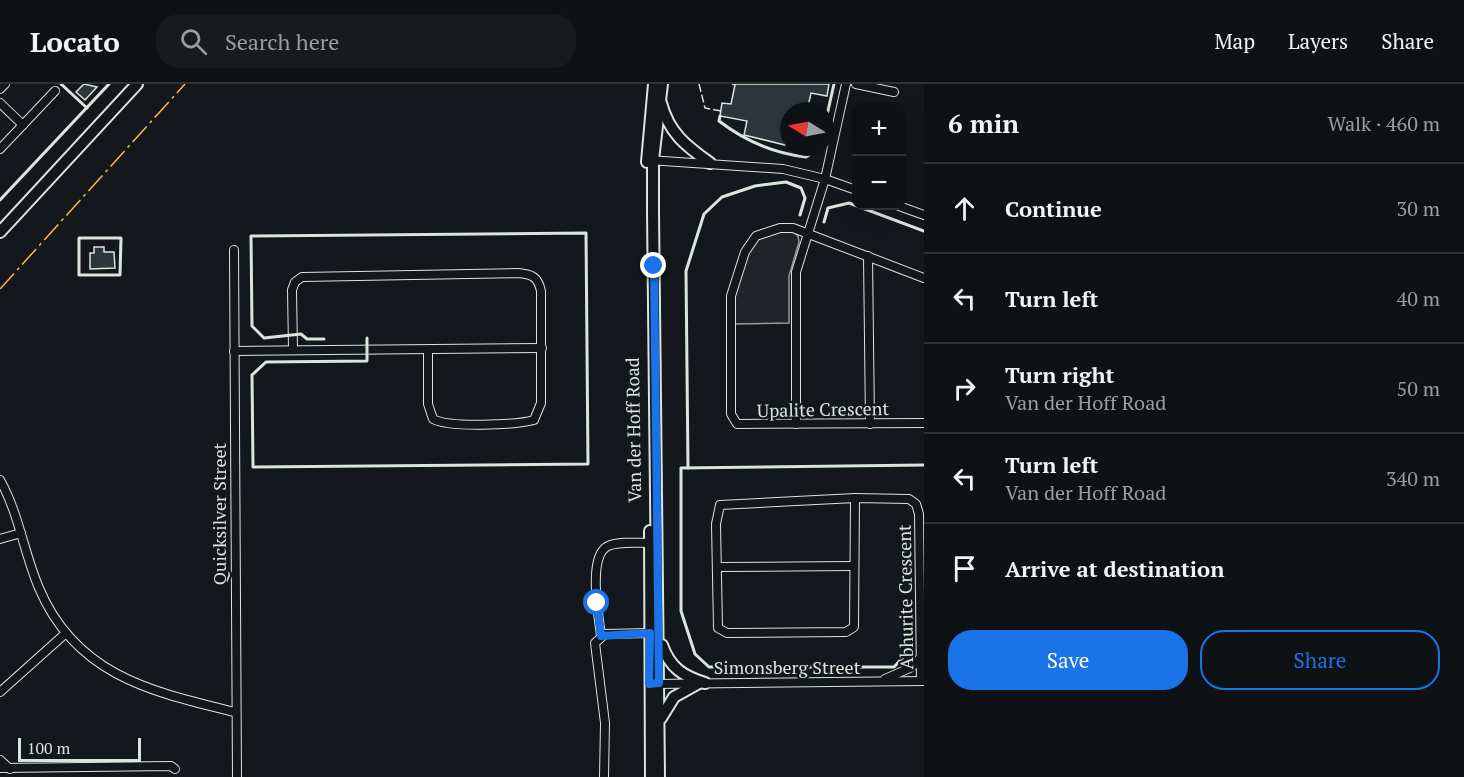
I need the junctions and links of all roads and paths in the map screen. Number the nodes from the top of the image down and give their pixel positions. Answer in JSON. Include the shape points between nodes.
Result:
{"nodes":[{"id":1,"x":5,"y":84,"type":"edge"},
{"id":2,"x":137,"y":84,"type":"edge"},
{"id":3,"x":654,"y":84,"type":"edge"},
{"id":4,"x":662,"y":84,"type":"edge"},
{"id":5,"x":846,"y":84,"type":"edge"},
{"id":6,"x":856,"y":84,"type":"edge"},
{"id":7,"x":0,"y":89,"type":"edge"},
{"id":8,"x":55,"y":91,"type":"dead end"},
{"id":9,"x":894,"y":92,"type":"dead end"},
{"id":10,"x":660,"y":97,"type":"junction"},
{"id":11,"x":0,"y":103,"type":"edge"},
{"id":12,"x":23,"y":124,"type":"junction"},
{"id":13,"x":0,"y":149,"type":"edge"},
{"id":14,"x":650,"y":160,"type":"junction"},
{"id":15,"x":710,"y":163,"type":"junction"},
{"id":16,"x":825,"y":178,"type":"junction"},
{"id":17,"x":852,"y":188,"type":"edge"},
{"id":18,"x":26,"y":203,"type":"junction"},
{"id":19,"x":906,"y":209,"type":"edge"},
{"id":20,"x":924,"y":215,"type":"edge"},
{"id":21,"x":0,"y":224,"type":"edge"},
{"id":22,"x":0,"y":232,"type":"edge"},
{"id":23,"x":808,"y":233,"type":"junction"},
{"id":24,"x":234,"y":250,"type":"dead end"},
{"id":25,"x":868,"y":256,"type":"junction"},
{"id":26,"x":924,"y":278,"type":"edge"},
{"id":27,"x":542,"y":348,"type":"junction"},
{"id":28,"x":293,"y":349,"type":"junction"},
{"id":29,"x":428,"y":350,"type":"junction"},
{"id":30,"x":234,"y":351,"type":"junction"},
{"id":31,"x":924,"y":423,"type":"edge"},
{"id":32,"x":796,"y":424,"type":"junction"},
{"id":33,"x":870,"y":424,"type":"junction"},
{"id":34,"x":0,"y":480,"type":"edge"},
{"id":35,"x":855,"y":498,"type":"junction"},
{"id":36,"x":21,"y":533,"type":"junction"},
{"id":37,"x":0,"y":539,"type":"edge"},
{"id":38,"x":650,"y":543,"type":"junction"},
{"id":39,"x":854,"y":566,"type":"junction"},
{"id":40,"x":717,"y":567,"type":"junction"},
{"id":41,"x":66,"y":633,"type":"junction"},
{"id":42,"x":654,"y":635,"type":"junction"},
{"id":43,"x":601,"y":636,"type":"junction"},
{"id":44,"x":921,"y":657,"type":"junction"},
{"id":45,"x":923,"y":681,"type":"edge"},
{"id":46,"x":702,"y":682,"type":"junction"},
{"id":47,"x":874,"y":682,"type":"junction"},
{"id":48,"x":654,"y":684,"type":"junction"},
{"id":49,"x":0,"y":692,"type":"edge"},
{"id":50,"x":236,"y":712,"type":"junction"},
{"id":51,"x":660,"y":723,"type":"junction"},
{"id":52,"x":0,"y":760,"type":"edge"},
{"id":53,"x":0,"y":768,"type":"edge"},
{"id":54,"x":10,"y":769,"type":"junction"},
{"id":55,"x":175,"y":769,"type":"dead end"},
{"id":56,"x":237,"y":777,"type":"edge"},
{"id":57,"x":604,"y":777,"type":"edge"},
{"id":58,"x":651,"y":777,"type":"edge"},
{"id":59,"x":659,"y":777,"type":"edge"}],
"edges":[{"from":1,"to":7,"type":"street"},
{"from":2,"to":18,"type":"main road"},
{"from":3,"to":14,"type":"main road","name":"Van der Hoff Road"},
{"from":4,"to":10,"type":"main road","name":"Van der Hoff Road"},
{"from":5,"to":16,"type":"street"},
{"from":6,"to":9,"type":"street"},
{"from":8,"to":12,"type":"street"},
{"from":10,"to":14,"type":"main road","name":"Van der Hoff Road"},
{"from":10,"to":15,"type":"main road","via":[[675,136]]},
{"from":11,"to":12,"type":"street"},
{"from":12,"to":13,"type":"street"},
{"from":14,"to":15,"type":"street"},
{"from":14,"to":38,"type":"main road","name":"Van der Hoff Road"},
{"from":14,"to":42,"type":"main road","name":"Van der Hoff Road"},
{"from":15,"to":16,"type":"street","via":[[783,169]]},
{"from":16,"to":17,"type":"street"},
{"from":16,"to":23,"type":"street"},
{"from":18,"to":21,"type":"main road"},
{"from":18,"to":22,"type":"main road"},
{"from":19,"to":20,"type":"street"},
{"from":23,"to":25,"type":"street","name":"Upalite Crescent"},
{"from":23,"to":32,"type":"street","via":[[795,281]]},
{"from":23,"to":32,"type":"street","name":"Upalite Crescent","via":[[786,227],[756,236],[745,252],[730,305],[732,417],[744,425]]},
{"from":24,"to":30,"type":"street","name":"Quicksilver Street"},
{"from":25,"to":26,"type":"street","name":"Upalite Crescent"},
{"from":25,"to":33,"type":"street"},
{"from":27,"to":28,"type":"street","via":[[539,282],[531,275],[518,273],[302,277],[292,290]]},
{"from":27,"to":29,"type":"street"},
{"from":27,"to":29,"type":"street","via":[[540,410],[534,420],[516,422],[452,423],[433,419],[428,409]]},
{"from":28,"to":29,"type":"street"},
{"from":28,"to":30,"type":"street"},
{"from":30,"to":50,"type":"street","name":"Quicksilver Street"},
{"from":31,"to":33,"type":"street","name":"Upalite Crescent"},
{"from":32,"to":33,"type":"street","name":"Upalite Crescent"},
{"from":34,"to":36,"type":"street"},
{"from":35,"to":39,"type":"street","name":"Abhurite Crescent"},
{"from":35,"to":40,"type":"street","name":"Abhurite Crescent","via":[[720,505],[716,514]]},
{"from":35,"to":44,"type":"street","name":"Abhurite Crescent","via":[[909,499],[918,509]]},
{"from":36,"to":37,"type":"street"},
{"from":36,"to":41,"type":"street","via":[[39,590]]},
{"from":38,"to":42,"type":"main road","name":"Van der Hoff Road"},
{"from":38,"to":43,"type":"street","via":[[609,545],[600,554],[596,582]]},
{"from":39,"to":40,"type":"street"},
{"from":39,"to":40,"type":"street","name":"Abhurite Crescent","via":[[854,627],[846,632],[722,632],[717,623]]},
{"from":41,"to":49,"type":"street"},
{"from":41,"to":50,"type":"street","via":[[99,664],[126,681]]},
{"from":42,"to":43,"type":"street"},
{"from":42,"to":46,"type":"main road","via":[[673,667]]},
{"from":42,"to":48,"type":"main road","name":"Van der Hoff Road"},
{"from":43,"to":57,"type":"street","via":[[594,648],[605,723]]},
{"from":44,"to":45,"type":"street","name":"Abhurite Crescent"},
{"from":44,"to":47,"type":"street","via":[[912,667]]},
{"from":45,"to":47,"type":"street","name":"Simonsberg Street"},
{"from":46,"to":47,"type":"street","name":"Simonsberg Street"},
{"from":46,"to":48,"type":"street","name":"Simonsberg Street"},
{"from":46,"to":51,"type":"main road","via":[[674,697]]},
{"from":48,"to":51,"type":"main road","name":"Van der Hoff Road"},
{"from":48,"to":58,"type":"main road","name":"Van der Hoff Road"},
{"from":50,"to":56,"type":"street","name":"Quicksilver Street"},
{"from":51,"to":59,"type":"main road","name":"Van der Hoff Road"},
{"from":52,"to":54,"type":"street"},
{"from":53,"to":54,"type":"street"},
{"from":54,"to":55,"type":"street"}]}
